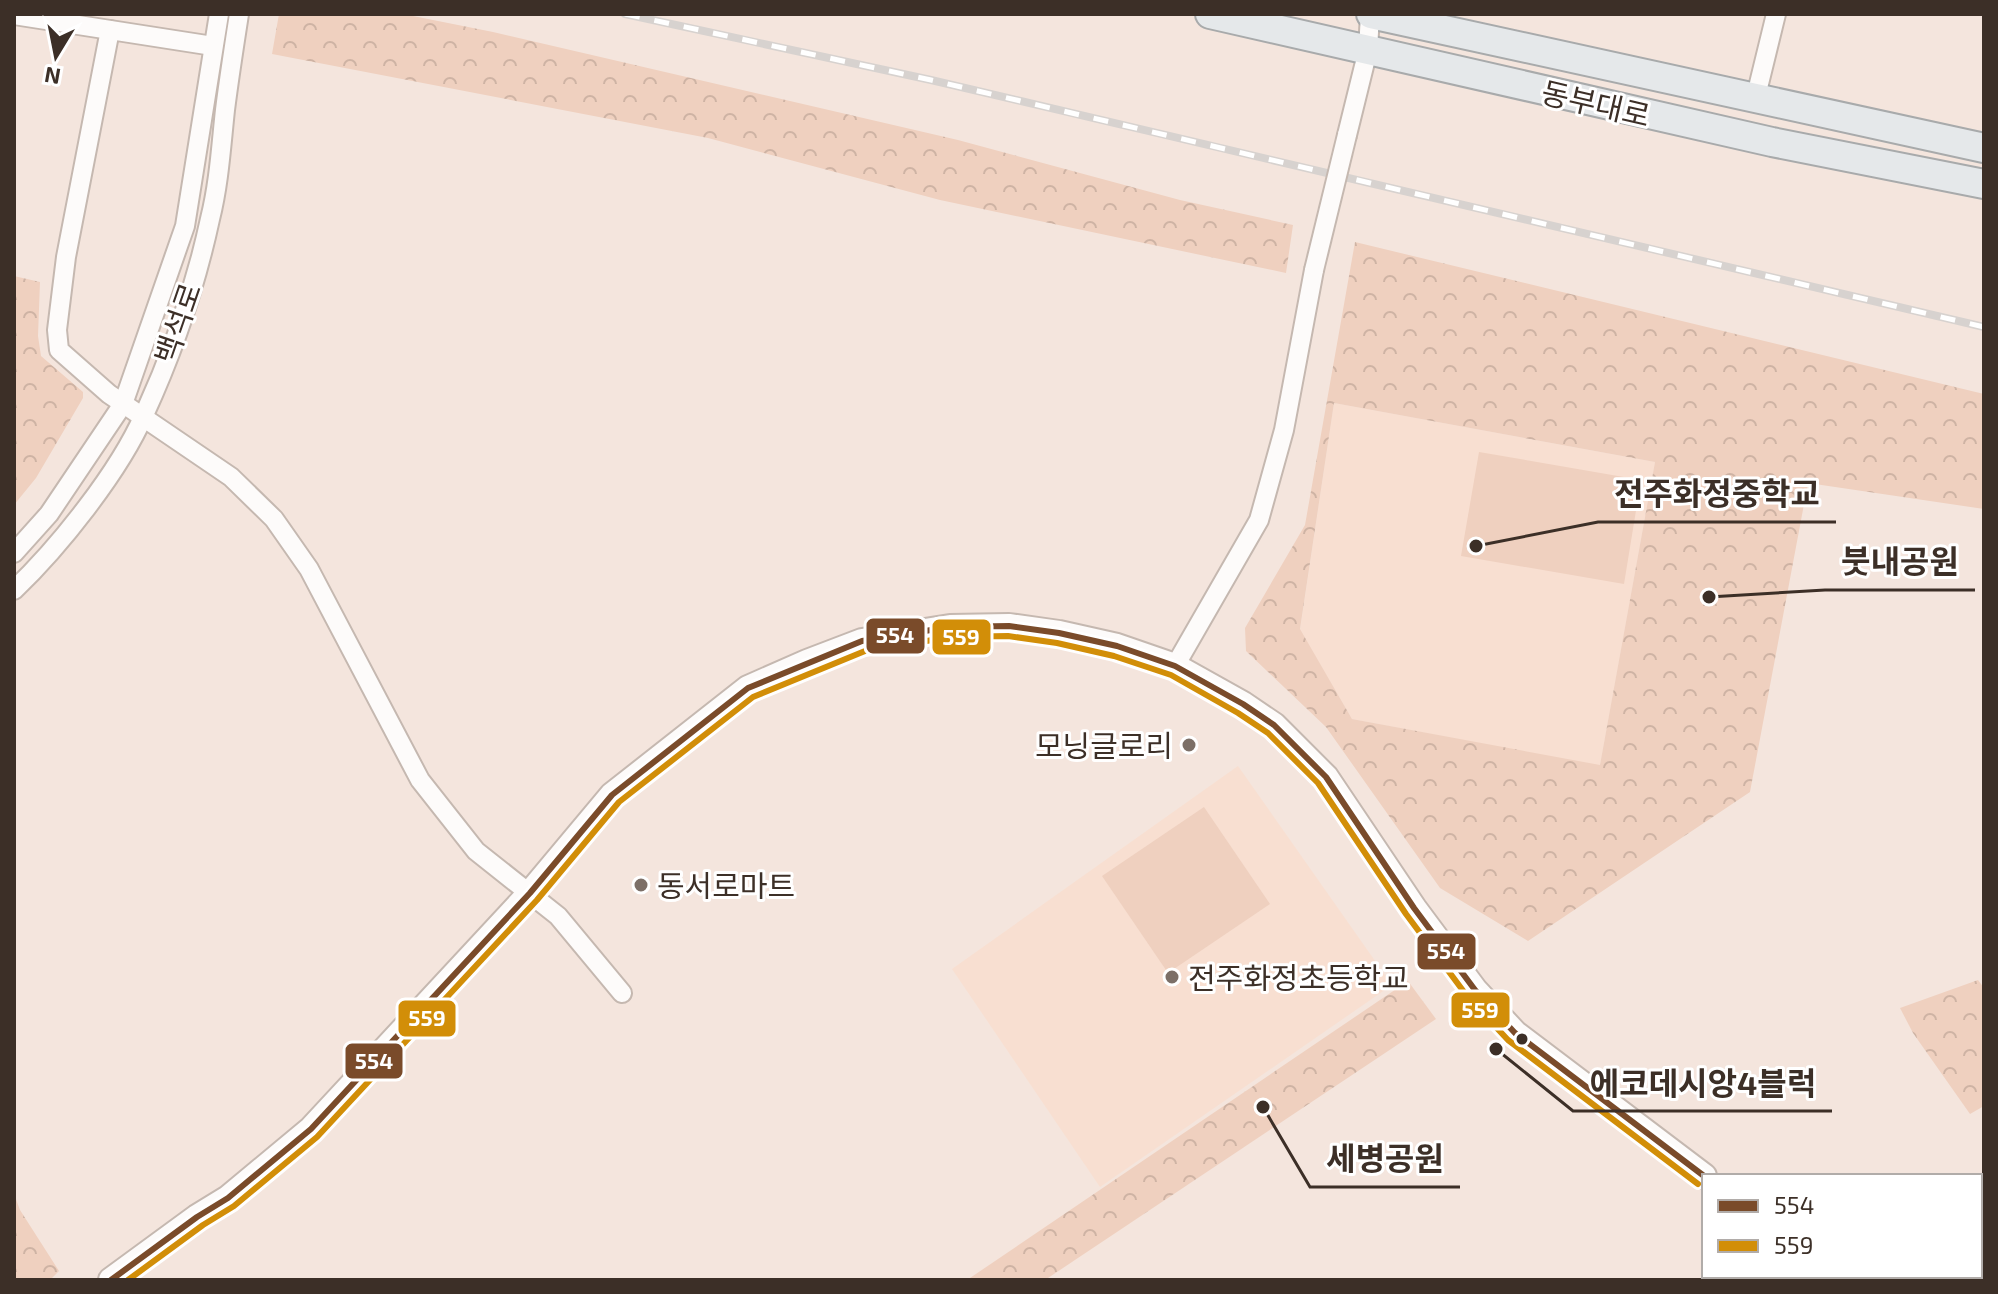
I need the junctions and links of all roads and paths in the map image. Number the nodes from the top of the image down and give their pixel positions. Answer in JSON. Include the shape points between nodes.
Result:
{"nodes":[{"id":1,"x":219,"y":14,"type":"edge"},
{"id":2,"x":239,"y":14,"type":"edge"},
{"id":3,"x":1210,"y":14,"type":"edge"},
{"id":4,"x":1370,"y":14,"type":"edge"},
{"id":5,"x":1776,"y":14,"type":"edge"},
{"id":6,"x":14,"y":15,"type":"edge"},
{"id":7,"x":110,"y":30,"type":"junction"},
{"id":8,"x":213,"y":46,"type":"junction"},
{"id":9,"x":1368,"y":50,"type":"junction"},
{"id":10,"x":1755,"y":100,"type":"junction"},
{"id":11,"x":1984,"y":148,"type":"edge"},
{"id":12,"x":1984,"y":184,"type":"edge"},
{"id":13,"x":123,"y":404,"type":"junction"},
{"id":14,"x":144,"y":417,"type":"junction"},
{"id":15,"x":14,"y":553,"type":"edge"},
{"id":16,"x":14,"y":590,"type":"edge"},
{"id":17,"x":1175,"y":666,"type":"junction"},
{"id":18,"x":530,"y":893,"type":"junction"},
{"id":19,"x":622,"y":993,"type":"dead end"},
{"id":20,"x":1702,"y":1174,"type":"edge"},
{"id":21,"x":111,"y":1280,"type":"edge"}],
"edges":[{"from":1,"to":8,"type":"street","name":"백석로"},
{"from":2,"to":14,"type":"street","name":"백석로","via":[[210,220]]},
{"from":3,"to":9,"type":"main road","name":"동부대로"},
{"from":4,"to":9,"type":"street"},
{"from":4,"to":10,"type":"main road","name":"동부대로"},
{"from":5,"to":10,"type":"street"},
{"from":6,"to":7,"type":"street"},
{"from":7,"to":8,"type":"street"},
{"from":7,"to":13,"type":"street","via":[[57,330],[59,350]]},
{"from":8,"to":13,"type":"street","name":"백석로","via":[[185,226]]},
{"from":9,"to":12,"type":"main road","name":"동부대로","via":[[1772,142]]},
{"from":9,"to":17,"type":"street","bridge":true,"via":[[1314,270],[1284,430],[1259,520]]},
{"from":10,"to":11,"type":"main road","name":"동부대로"},
{"from":13,"to":14,"type":"street"},
{"from":13,"to":15,"type":"street","name":"백석로","via":[[49,514]]},
{"from":14,"to":16,"type":"street","name":"백석로","via":[[93,498]]},
{"from":14,"to":18,"type":"street","via":[[231,477],[274,519],[309,569],[420,780],[476,851]]},
{"from":17,"to":18,"type":"street","via":[[1117,646],[1009,626],[950,627],[862,641],[748,688],[612,795]]},
{"from":17,"to":20,"type":"street","via":[[1274,725],[1326,777],[1414,908],[1475,990],[1515,1033]]},
{"from":18,"to":19,"type":"street","via":[[558,916]]},
{"from":18,"to":21,"type":"street","via":[[311,1129],[228,1198]]}]}
